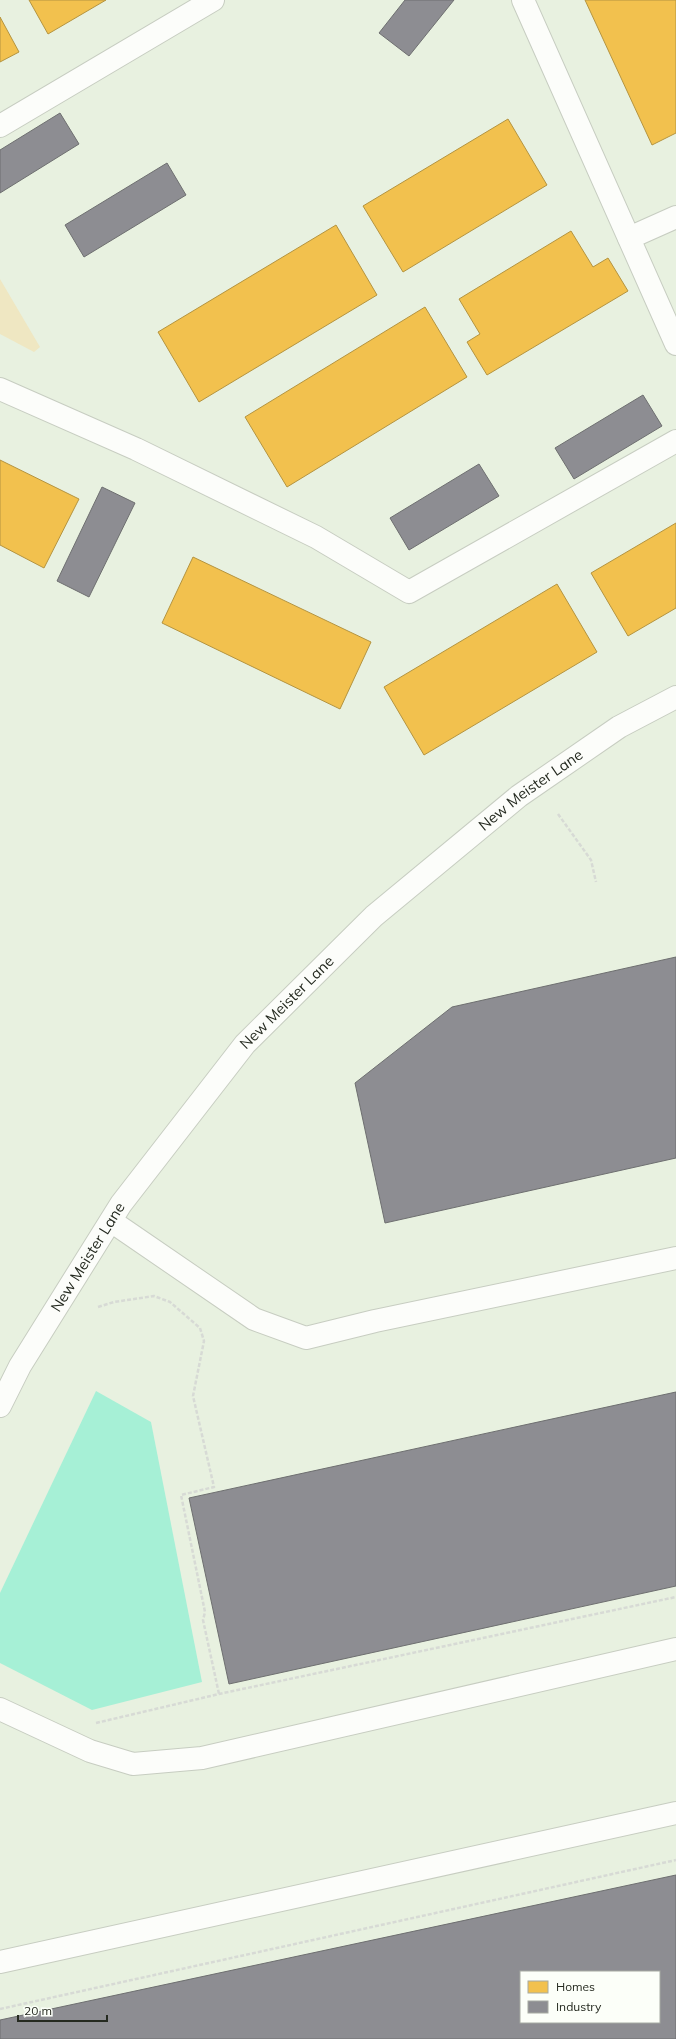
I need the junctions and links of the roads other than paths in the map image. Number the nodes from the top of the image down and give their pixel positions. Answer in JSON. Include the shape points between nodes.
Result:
{"nodes":[{"id":1,"x":213,"y":0,"type":"edge"},
{"id":2,"x":523,"y":0,"type":"edge"},
{"id":3,"x":0,"y":126,"type":"edge"},
{"id":4,"x":676,"y":217,"type":"edge"},
{"id":5,"x":629,"y":238,"type":"junction"},
{"id":6,"x":676,"y":344,"type":"edge"},
{"id":7,"x":0,"y":389,"type":"edge"},
{"id":8,"x":676,"y":442,"type":"edge"},
{"id":9,"x":676,"y":697,"type":"edge"},
{"id":10,"x":111,"y":1221,"type":"junction"},
{"id":11,"x":676,"y":1258,"type":"edge"},
{"id":12,"x":0,"y":1406,"type":"edge"},
{"id":13,"x":676,"y":1649,"type":"edge"},
{"id":14,"x":0,"y":1709,"type":"edge"},
{"id":15,"x":676,"y":1813,"type":"edge"},
{"id":16,"x":0,"y":1962,"type":"edge"}],
"edges":[{"from":1,"to":3,"type":"street"},
{"from":2,"to":5,"type":"street"},
{"from":4,"to":5,"type":"street"},
{"from":5,"to":6,"type":"street"},
{"from":7,"to":8,"type":"street","via":[[136,450],[316,537],[409,592]]},
{"from":9,"to":10,"type":"street","name":"New Meister Lane","via":[[619,727],[519,796],[374,916],[245,1044],[121,1204]]},
{"from":10,"to":11,"type":"street","via":[[254,1319],[306,1338],[375,1321]]},
{"from":10,"to":12,"type":"street","name":"New Meister Lane","via":[[20,1366]]},
{"from":13,"to":14,"type":"street","via":[[202,1758],[133,1764],[90,1751]]},
{"from":15,"to":16,"type":"street"}]}
